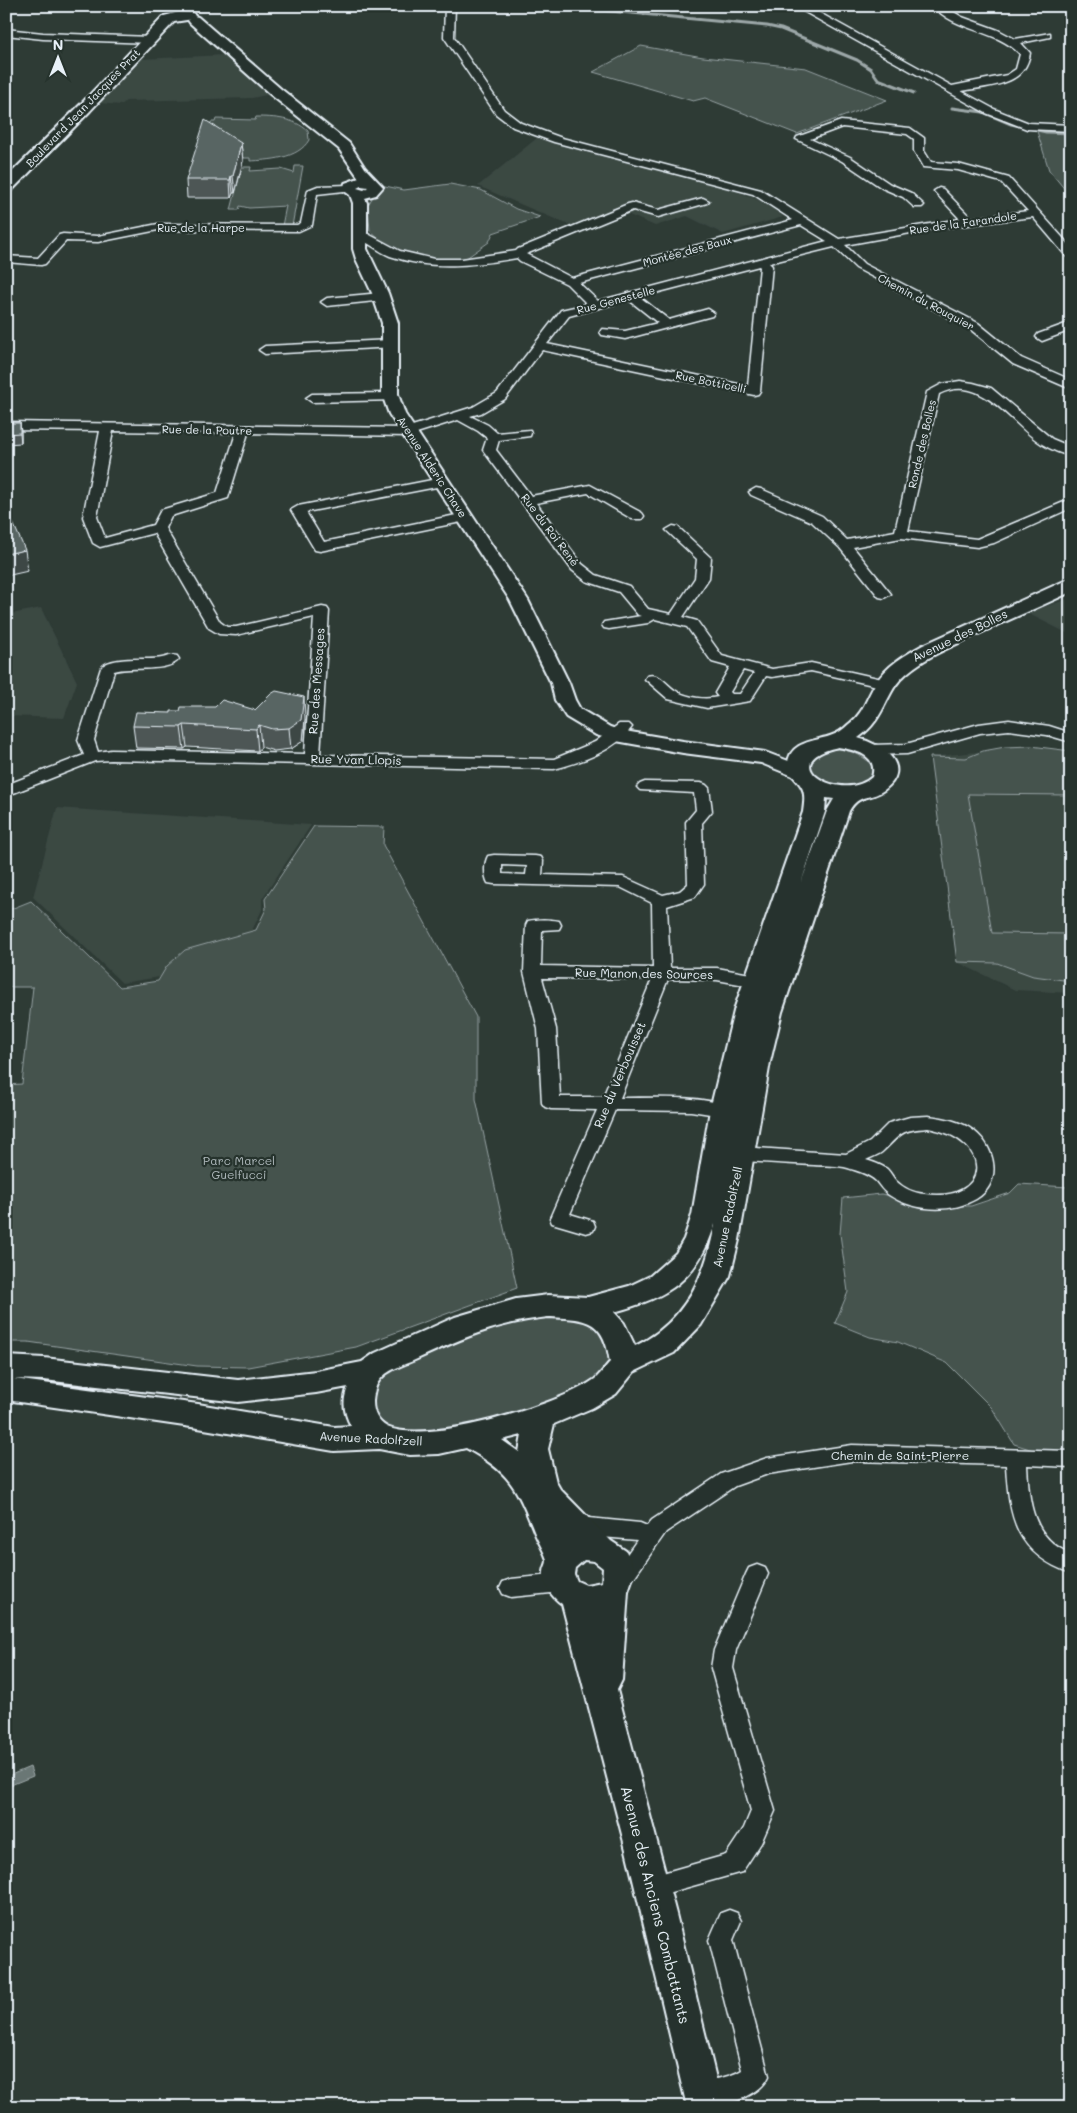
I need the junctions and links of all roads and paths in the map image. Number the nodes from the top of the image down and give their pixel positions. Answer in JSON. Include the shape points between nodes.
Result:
{"nodes":[{"id":1,"x":450,"y":6,"type":"edge"},
{"id":2,"x":799,"y":6,"type":"edge"},
{"id":3,"x":938,"y":6,"type":"edge"},
{"id":4,"x":178,"y":22,"type":"edge"},
{"id":5,"x":6,"y":32,"type":"edge"},
{"id":6,"x":1047,"y":35,"type":"dead end"},
{"id":7,"x":1014,"y":42,"type":"junction"},
{"id":8,"x":953,"y":89,"type":"junction"},
{"id":9,"x":1071,"y":128,"type":"edge"},
{"id":10,"x":6,"y":187,"type":"edge"},
{"id":11,"x":360,"y":188,"type":"junction"},
{"id":12,"x":940,"y":191,"type":"dead end"},
{"id":13,"x":703,"y":201,"type":"dead end"},
{"id":14,"x":918,"y":205,"type":"dead end"},
{"id":15,"x":1036,"y":213,"type":"junction"},
{"id":16,"x":804,"y":221,"type":"junction"},
{"id":17,"x":969,"y":222,"type":"junction"},
{"id":18,"x":360,"y":235,"type":"junction"},
{"id":19,"x":837,"y":243,"type":"junction"},
{"id":20,"x":520,"y":254,"type":"junction"},
{"id":21,"x":1071,"y":255,"type":"edge"},
{"id":22,"x":6,"y":259,"type":"edge"},
{"id":23,"x":761,"y":262,"type":"junction"},
{"id":24,"x":571,"y":282,"type":"junction"},
{"id":25,"x":632,"y":296,"type":"junction"},
{"id":26,"x":381,"y":297,"type":"junction"},
{"id":27,"x":327,"y":302,"type":"dead end"},
{"id":28,"x":595,"y":305,"type":"junction"},
{"id":29,"x":708,"y":313,"type":"dead end"},
{"id":30,"x":667,"y":324,"type":"junction"},
{"id":31,"x":1071,"y":326,"type":"edge"},
{"id":32,"x":606,"y":332,"type":"dead end"},
{"id":33,"x":1042,"y":337,"type":"dead end"},
{"id":34,"x":391,"y":344,"type":"junction"},
{"id":35,"x":539,"y":346,"type":"junction"},
{"id":36,"x":265,"y":350,"type":"dead end"},
{"id":37,"x":1071,"y":385,"type":"edge"},
{"id":38,"x":392,"y":397,"type":"junction"},
{"id":39,"x":312,"y":398,"type":"dead end"},
{"id":40,"x":460,"y":416,"type":"junction"},
{"id":41,"x":6,"y":426,"type":"edge"},
{"id":42,"x":107,"y":428,"type":"junction"},
{"id":43,"x":243,"y":430,"type":"junction"},
{"id":44,"x":407,"y":432,"type":"junction"},
{"id":45,"x":525,"y":433,"type":"dead end"},
{"id":46,"x":494,"y":437,"type":"junction"},
{"id":47,"x":1071,"y":452,"type":"edge"},
{"id":48,"x":442,"y":482,"type":"junction"},
{"id":49,"x":756,"y":492,"type":"dead end"},
{"id":50,"x":528,"y":501,"type":"junction"},
{"id":51,"x":1071,"y":503,"type":"edge"},
{"id":52,"x":638,"y":516,"type":"dead end"},
{"id":53,"x":466,"y":517,"type":"junction"},
{"id":54,"x":158,"y":528,"type":"junction"},
{"id":55,"x":673,"y":530,"type":"dead end"},
{"id":56,"x":901,"y":534,"type":"junction"},
{"id":57,"x":845,"y":544,"type":"junction"},
{"id":58,"x":1071,"y":584,"type":"edge"},
{"id":59,"x":884,"y":594,"type":"dead end"},
{"id":60,"x":652,"y":614,"type":"junction"},
{"id":61,"x":674,"y":620,"type":"junction"},
{"id":62,"x":609,"y":625,"type":"dead end"},
{"id":63,"x":172,"y":659,"type":"dead end"},
{"id":64,"x":739,"y":664,"type":"junction"},
{"id":65,"x":763,"y":670,"type":"junction"},
{"id":66,"x":652,"y":678,"type":"dead end"},
{"id":67,"x":886,"y":684,"type":"junction"},
{"id":68,"x":729,"y":699,"type":"junction"},
{"id":69,"x":871,"y":713,"type":"junction"},
{"id":70,"x":620,"y":731,"type":"junction"},
{"id":71,"x":1071,"y":738,"type":"edge"},
{"id":72,"x":838,"y":741,"type":"junction"},
{"id":73,"x":807,"y":750,"type":"junction"},
{"id":74,"x":874,"y":754,"type":"junction"},
{"id":75,"x":312,"y":759,"type":"junction"},
{"id":76,"x":85,"y":760,"type":"junction"},
{"id":77,"x":806,"y":779,"type":"junction"},
{"id":78,"x":645,"y":786,"type":"dead end"},
{"id":79,"x":6,"y":791,"type":"edge"},
{"id":80,"x":851,"y":794,"type":"junction"},
{"id":81,"x":534,"y":880,"type":"dead end"},
{"id":82,"x":662,"y":901,"type":"junction"},
{"id":83,"x":553,"y":925,"type":"dead end"},
{"id":84,"x":532,"y":972,"type":"junction"},
{"id":85,"x":662,"y":974,"type":"junction"},
{"id":86,"x":756,"y":982,"type":"junction"},
{"id":87,"x":609,"y":1104,"type":"junction"},
{"id":88,"x":723,"y":1110,"type":"junction"},
{"id":89,"x":742,"y":1154,"type":"junction"},
{"id":90,"x":848,"y":1161,"type":"junction"},
{"id":91,"x":586,"y":1226,"type":"dead end"},
{"id":92,"x":588,"y":1308,"type":"junction"},
{"id":93,"x":624,"y":1364,"type":"junction"},
{"id":94,"x":6,"y":1367,"type":"edge"},
{"id":95,"x":369,"y":1372,"type":"junction"},
{"id":96,"x":6,"y":1390,"type":"edge"},
{"id":97,"x":542,"y":1417,"type":"junction"},
{"id":98,"x":469,"y":1436,"type":"junction"},
{"id":99,"x":379,"y":1437,"type":"junction"},
{"id":100,"x":1016,"y":1456,"type":"junction"},
{"id":101,"x":1071,"y":1459,"type":"edge"},
{"id":102,"x":578,"y":1526,"type":"junction"},
{"id":103,"x":648,"y":1530,"type":"junction"},
{"id":104,"x":602,"y":1549,"type":"junction"},
{"id":105,"x":1071,"y":1564,"type":"edge"},
{"id":106,"x":758,"y":1574,"type":"dead end"},
{"id":107,"x":566,"y":1579,"type":"junction"},
{"id":108,"x":511,"y":1588,"type":"dead end"},
{"id":109,"x":614,"y":1589,"type":"junction"},
{"id":110,"x":605,"y":1703,"type":"junction"},
{"id":111,"x":653,"y":1886,"type":"junction"},
{"id":112,"x":730,"y":1921,"type":"dead end"},
{"id":113,"x":703,"y":2100,"type":"edge"}],
"edges":[{"from":1,"to":16,"type":"street","name":"Chemin du Rouquier","via":[[449,37],[500,112],[517,125],[558,140],[757,192]]},
{"from":2,"to":8,"type":"street"},
{"from":3,"to":7,"type":"street","via":[[945,14]]},
{"from":4,"to":5,"type":"street","via":[[43,36]]},
{"from":4,"to":10,"type":"main road","name":"Boulevard Jean Jacques Prat"},
{"from":4,"to":11,"type":"street","via":[[284,98],[344,146],[354,159]]},
{"from":6,"to":7,"type":"street"},
{"from":7,"to":8,"type":"street","via":[[1025,52],[1024,64],[1016,75]]},
{"from":8,"to":9,"type":"street","via":[[990,111],[1026,126]]},
{"from":11,"to":18,"type":"street","name":"Avenue Alderic Chave"},
{"from":11,"to":22,"type":"street","name":"Rue de la Harpe","via":[[312,192],[306,225],[299,228],[158,227],[98,239],[63,237],[41,262]]},
{"from":12,"to":17,"type":"street"},
{"from":13,"to":20,"type":"street","via":[[658,214],[632,206],[529,247]]},
{"from":14,"to":15,"type":"street","via":[[846,158],[801,139],[841,124],[910,131],[919,138],[919,151],[927,165],[973,170],[1005,180]]},
{"from":15,"to":17,"type":"street","name":"Rue de la Farandole"},
{"from":15,"to":21,"type":"street"},
{"from":16,"to":19,"type":"street","name":"Chemin du Rouquier"},
{"from":16,"to":24,"type":"street","name":"Montée des Baux"},
{"from":17,"to":19,"type":"street","name":"Rue de la Farandole"},
{"from":18,"to":20,"type":"street","via":[[370,238],[385,250],[422,262],[468,263]]},
{"from":18,"to":26,"type":"street","name":"Avenue Alderic Chave","via":[[362,259]]},
{"from":19,"to":23,"type":"street","name":"Rue Genestelle"},
{"from":19,"to":37,"type":"street","name":"Chemin du Rouquier","via":[[860,266],[974,326],[1017,361]]},
{"from":20,"to":24,"type":"street"},
{"from":23,"to":25,"type":"street","name":"Rue Genestelle"},
{"from":23,"to":35,"type":"street","name":"Rue Botticelli","via":[[766,266],[754,391]]},
{"from":24,"to":28,"type":"street"},
{"from":25,"to":28,"type":"street","name":"Rue Genestelle"},
{"from":25,"to":30,"type":"street"},
{"from":26,"to":27,"type":"street"},
{"from":26,"to":34,"type":"street","name":"Avenue Alderic Chave","via":[[390,323]]},
{"from":28,"to":35,"type":"street","name":"Rue Genestelle","via":[[565,313]]},
{"from":29,"to":30,"type":"street"},
{"from":30,"to":32,"type":"street","via":[[625,335]]},
{"from":31,"to":33,"type":"street"},
{"from":34,"to":36,"type":"street"},
{"from":34,"to":38,"type":"street","name":"Avenue Alderic Chave","via":[[389,371]]},
{"from":35,"to":40,"type":"street","name":"Rue Genestelle","via":[[501,396]]},
{"from":38,"to":39,"type":"street"},
{"from":38,"to":44,"type":"street","name":"Avenue Alderic Chave"},
{"from":40,"to":44,"type":"street","name":"Rue Genestelle"},
{"from":40,"to":46,"type":"street"},
{"from":41,"to":42,"type":"street","name":"Rue de la Poutre"},
{"from":42,"to":43,"type":"street","name":"Rue de la Poutre"},
{"from":42,"to":54,"type":"street","via":[[90,517],[100,543]]},
{"from":43,"to":44,"type":"street","name":"Rue de la Poutre"},
{"from":43,"to":54,"type":"street","via":[[222,495],[166,513]]},
{"from":44,"to":48,"type":"street","name":"Avenue Alderic Chave"},
{"from":45,"to":46,"type":"street"},
{"from":46,"to":50,"type":"street","name":"Rue du Roi René","via":[[489,450]]},
{"from":47,"to":56,"type":"street","name":"Ronde des Bolles","via":[[1047,442],[976,386],[942,387],[933,392]]},
{"from":48,"to":53,"type":"street","name":"Avenue Alderic Chave"},
{"from":48,"to":53,"type":"street","via":[[298,510],[320,547]]},
{"from":49,"to":57,"type":"street","via":[[816,519]]},
{"from":50,"to":52,"type":"street","via":[[590,489]]},
{"from":50,"to":60,"type":"street","name":"Rue du Roi René","via":[[577,567],[591,578],[624,588],[643,612]]},
{"from":51,"to":56,"type":"street","via":[[977,543]]},
{"from":53,"to":70,"type":"street","name":"Avenue Alderic Chave","via":[[519,600],[573,713],[603,731]]},
{"from":54,"to":75,"type":"street","name":"Rue des Messages","via":[[214,625],[224,631],[322,611]]},
{"from":55,"to":61,"type":"street","via":[[704,558],[702,578]]},
{"from":56,"to":57,"type":"street"},
{"from":57,"to":59,"type":"street"},
{"from":58,"to":67,"type":"main road","name":"Avenue des Bolles","via":[[930,649],[899,668]]},
{"from":60,"to":61,"type":"street","name":"Rue du Roi René"},
{"from":60,"to":62,"type":"street","via":[[648,619]]},
{"from":61,"to":64,"type":"street","name":"Rue du Roi René","via":[[692,624],[718,659]]},
{"from":63,"to":76,"type":"street","via":[[108,668],[86,740]]},
{"from":64,"to":65,"type":"street","name":"Rue du Roi René"},
{"from":64,"to":68,"type":"street","via":[[722,693]]},
{"from":65,"to":67,"type":"street","name":"Rue du Roi René","via":[[772,673],[811,667]]},
{"from":65,"to":68,"type":"street","via":[[745,698]]},
{"from":66,"to":68,"type":"street","via":[[673,696],[707,704]]},
{"from":67,"to":69,"type":"main road","name":"Avenue des Bolles"},
{"from":69,"to":72,"type":"main road","name":"Avenue des Bolles","via":[[852,734]]},
{"from":69,"to":74,"type":"main road","name":"Avenue des Bolles"},
{"from":70,"to":73,"type":"street","name":"Avenue Alderic Chave","via":[[766,753]]},
{"from":70,"to":75,"type":"street","name":"Rue Yvan Llopis","via":[[572,760],[554,764]]},
{"from":70,"to":77,"type":"street","name":"Avenue Alderic Chave","via":[[683,747],[765,758]]},
{"from":71,"to":74,"type":"street","via":[[1009,725]]},
{"from":72,"to":73,"type":"main road","via":[[825,742]]},
{"from":72,"to":74,"type":"main road","via":[[855,744]]},
{"from":73,"to":77,"type":"main road","via":[[799,761]]},
{"from":74,"to":80,"type":"main road","via":[[885,770],[883,778],[867,790]]},
{"from":75,"to":76,"type":"street","name":"Rue Yvan Llopis","via":[[111,755]]},
{"from":76,"to":79,"type":"street","name":"Rue Yvan Llopis"},
{"from":77,"to":80,"type":"main road","via":[[826,791]]},
{"from":77,"to":86,"type":"main road","name":"Avenue Radolfzell","via":[[816,801],[814,812]]},
{"from":78,"to":82,"type":"street","via":[[701,788],[704,811],[694,822],[696,884],[692,892],[683,897]]},
{"from":80,"to":89,"type":"main road","name":"Avenue Radolfzell","via":[[838,810],[782,972],[757,1062]]},
{"from":81,"to":82,"type":"street","via":[[624,882]]},
{"from":82,"to":85,"type":"street","name":"Rue du Verbouisset","via":[[658,905]]},
{"from":83,"to":84,"type":"street","via":[[534,925]]},
{"from":84,"to":85,"type":"street","name":"Rue Manon des Sources"},
{"from":84,"to":87,"type":"street","via":[[546,1029],[551,1103]]},
{"from":85,"to":86,"type":"street","name":"Rue Manon des Sources","via":[[717,974]]},
{"from":85,"to":87,"type":"street","name":"Rue du Verbouisset"},
{"from":86,"to":88,"type":"main road","name":"Avenue Radolfzell"},
{"from":87,"to":88,"type":"street","via":[[691,1105]]},
{"from":87,"to":91,"type":"street","name":"Rue du Verbouisset","via":[[559,1218]]},
{"from":88,"to":92,"type":"main road","name":"Avenue Radolfzell","via":[[705,1215],[686,1260],[660,1283],[636,1295]]},
{"from":89,"to":90,"type":"street"},
{"from":89,"to":93,"type":"main road","name":"Avenue Radolfzell","via":[[716,1276],[691,1317],[664,1345]]},
{"from":90,"to":90,"type":"street","via":[[879,1174],[905,1195],[943,1202],[961,1198],[975,1190],[984,1178],[986,1165],[983,1152],[974,1140],[961,1131],[928,1122],[895,1128],[876,1148]]},
{"from":92,"to":93,"type":"main road","via":[[607,1320],[622,1345]]},
{"from":92,"to":95,"type":"main road","name":"Avenue Radolfzell","via":[[548,1306],[523,1309],[464,1325],[385,1361]]},
{"from":93,"to":97,"type":"main road","name":"Avenue Radolfzell","via":[[606,1386]]},
{"from":94,"to":95,"type":"main road","name":"Avenue Radolfzell","via":[[238,1391]]},
{"from":95,"to":99,"type":"main road","via":[[360,1387],[358,1403],[364,1423]]},
{"from":96,"to":99,"type":"main road","name":"Avenue Radolfzell","via":[[58,1395],[334,1439]]},
{"from":97,"to":98,"type":"main road","name":"Avenue Radolfzell"},
{"from":97,"to":102,"type":"main road","via":[[533,1449],[541,1483],[549,1498]]},
{"from":98,"to":99,"type":"main road","name":"Avenue Radolfzell","via":[[410,1443]]},
{"from":98,"to":107,"type":"main road","name":"Avenue des Anciens Combattants","via":[[500,1453],[516,1467],[532,1494]]},
{"from":100,"to":101,"type":"street","name":"Chemin de Saint-Pierre"},
{"from":100,"to":103,"type":"street","name":"Chemin de Saint-Pierre","via":[[852,1454],[768,1466],[728,1480]]},
{"from":100,"to":105,"type":"street","via":[[1024,1522],[1037,1542],[1056,1560]]},
{"from":102,"to":103,"type":"street"},
{"from":102,"to":104,"type":"main road"},
{"from":103,"to":104,"type":"street","name":"Chemin de Saint-Pierre"},
{"from":103,"to":109,"type":"street","name":"Chemin de Saint-Pierre"},
{"from":104,"to":107,"type":"main road","via":[[577,1549]]},
{"from":104,"to":109,"type":"main road","via":[[619,1568]]},
{"from":106,"to":111,"type":"street","via":[[725,1650],[722,1668],[763,1811],[753,1835],[734,1864]]},
{"from":107,"to":108,"type":"street"},
{"from":107,"to":109,"type":"main road","via":[[586,1598],[597,1598]]},
{"from":107,"to":110,"type":"main road","name":"Avenue des Anciens Combattants"},
{"from":109,"to":110,"type":"main road","name":"Avenue des Anciens Combattants"},
{"from":110,"to":111,"type":"main road","name":"Avenue des Anciens Combattants"},
{"from":111,"to":113,"type":"main road","name":"Avenue des Anciens Combattants"},
{"from":112,"to":113,"type":"street","via":[[721,1940],[756,2076],[734,2089]]}]}
